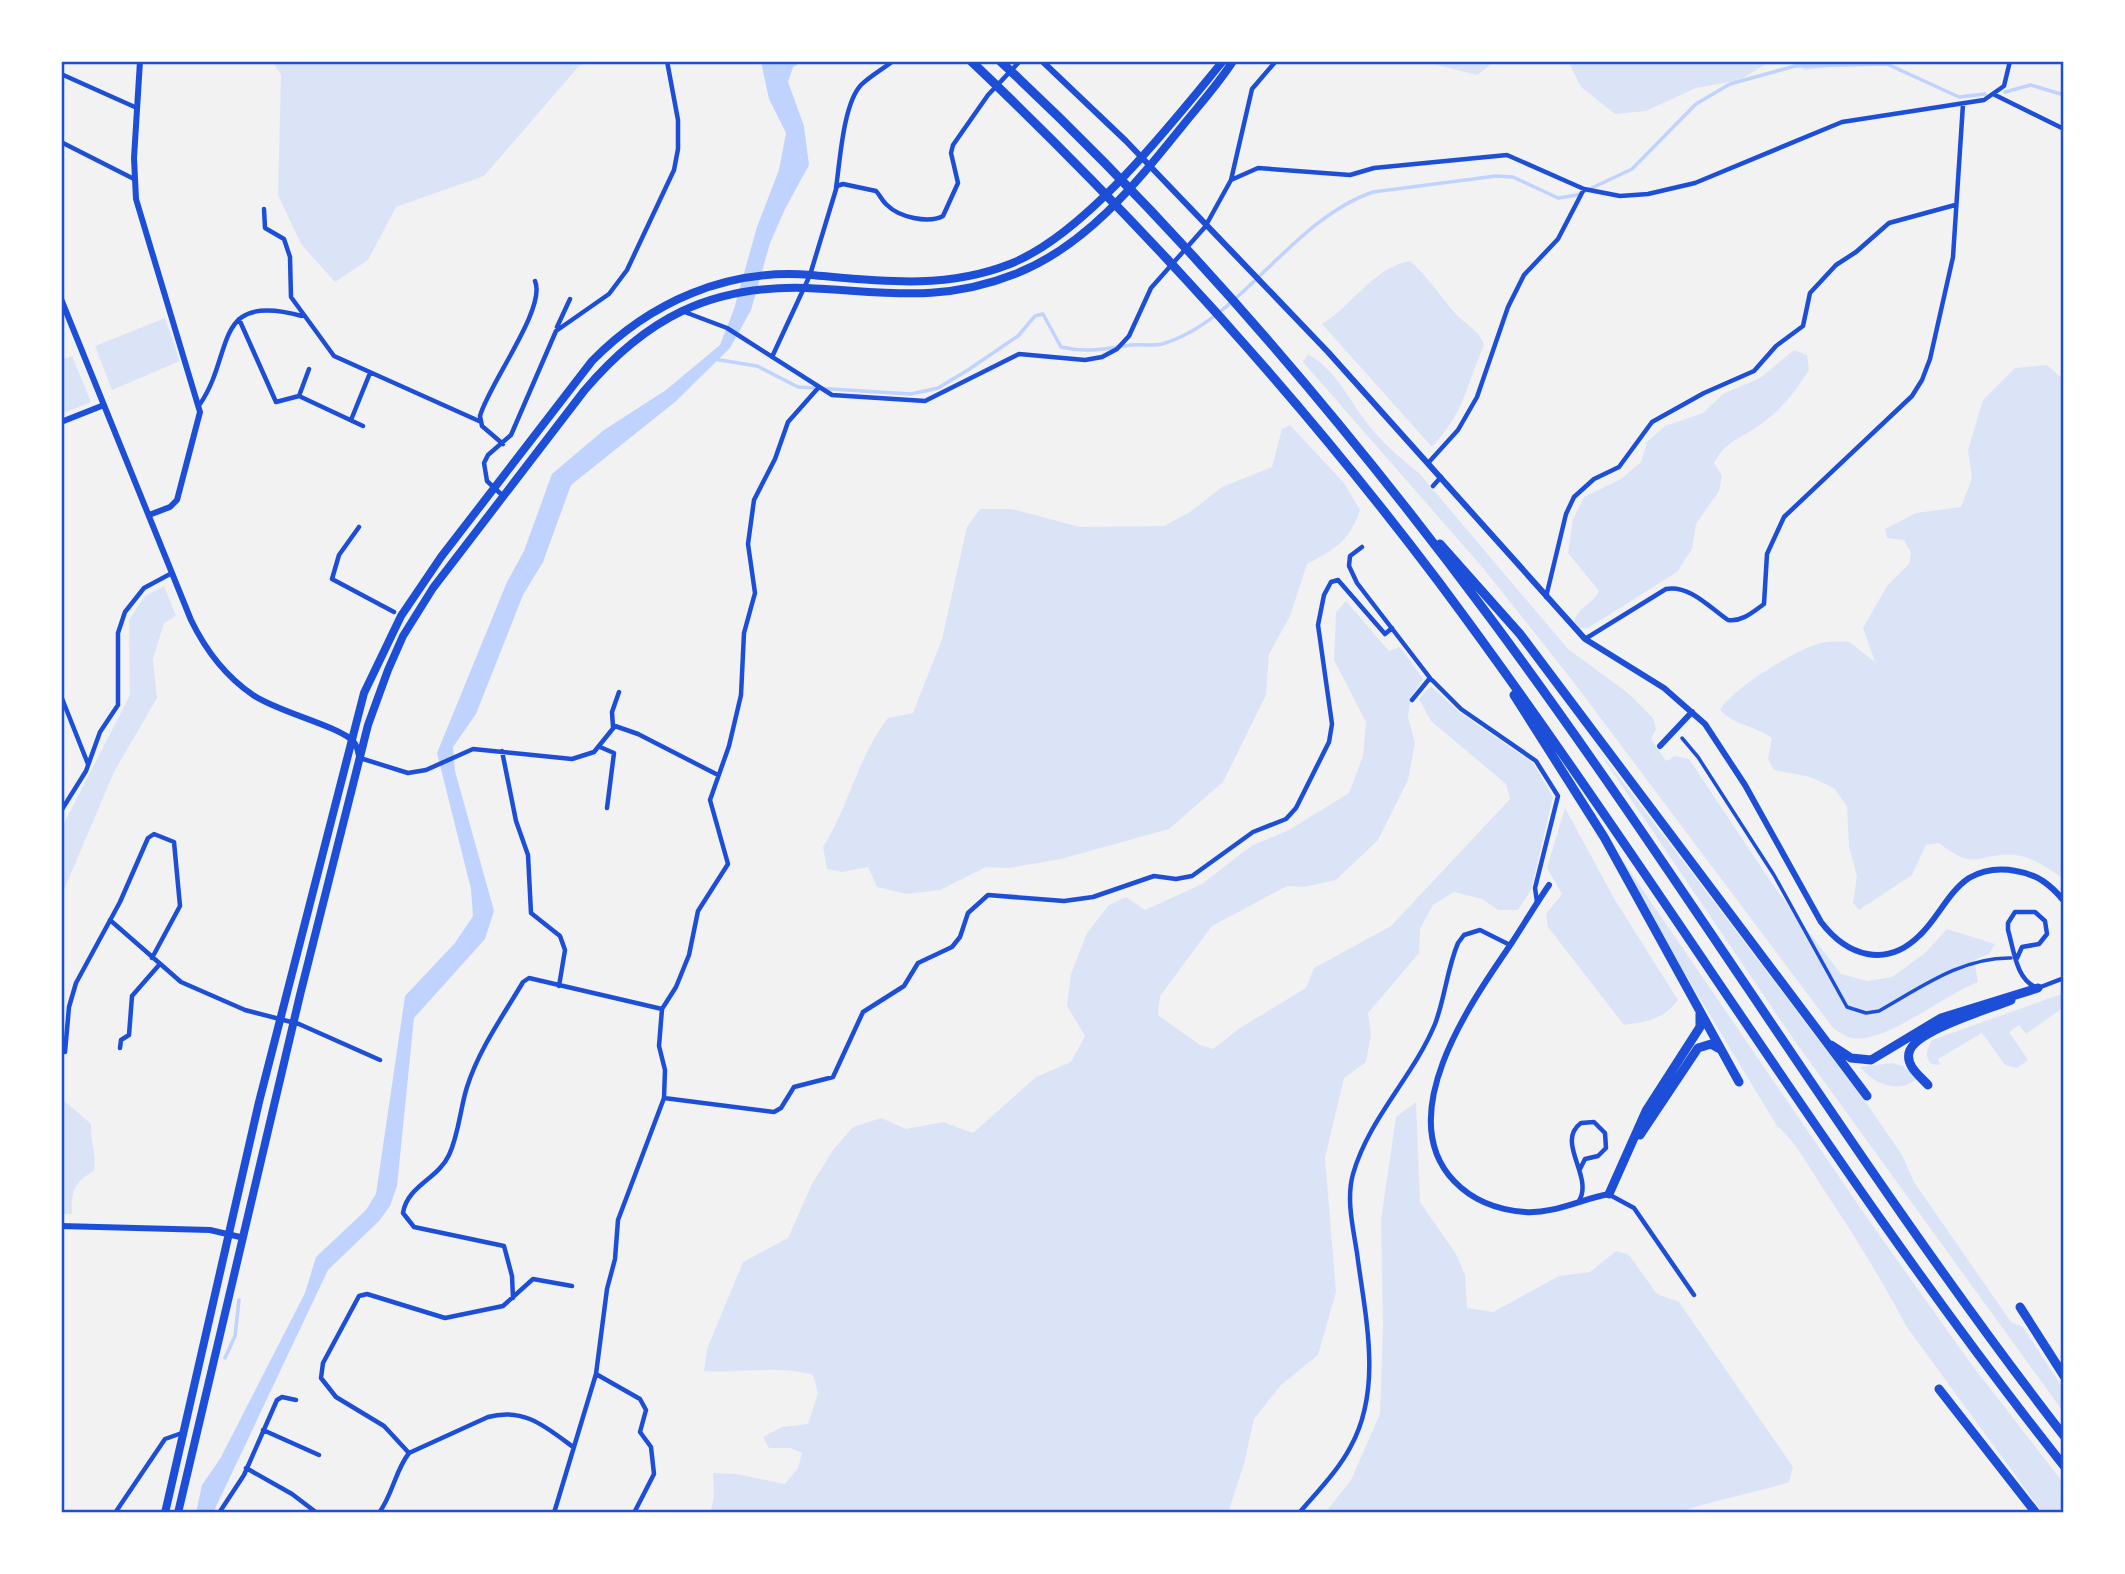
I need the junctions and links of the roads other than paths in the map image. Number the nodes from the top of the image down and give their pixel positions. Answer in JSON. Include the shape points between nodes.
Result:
{"nodes":[{"id":1,"x":140,"y":61,"type":"edge"},
{"id":2,"x":667,"y":61,"type":"edge"},
{"id":3,"x":893,"y":61,"type":"edge"},
{"id":4,"x":971,"y":61,"type":"edge"},
{"id":5,"x":1000,"y":61,"type":"edge"},
{"id":6,"x":1020,"y":61,"type":"edge"},
{"id":7,"x":1042,"y":61,"type":"edge"},
{"id":8,"x":1223,"y":61,"type":"edge"},
{"id":9,"x":1234,"y":61,"type":"edge"},
{"id":10,"x":1276,"y":61,"type":"edge"},
{"id":11,"x":2010,"y":61,"type":"edge"},
{"id":12,"x":61,"y":74,"type":"edge"},
{"id":13,"x":1995,"y":95,"type":"junction"},
{"id":14,"x":1964,"y":104,"type":"junction"},
{"id":15,"x":137,"y":108,"type":"junction"},
{"id":16,"x":2064,"y":129,"type":"edge"},
{"id":17,"x":61,"y":142,"type":"edge"},
{"id":18,"x":1142,"y":157,"type":"junction"},
{"id":19,"x":1151,"y":167,"type":"junction"},
{"id":20,"x":134,"y":179,"type":"junction"},
{"id":21,"x":1231,"y":180,"type":"junction"},
{"id":22,"x":836,"y":189,"type":"junction"},
{"id":23,"x":1584,"y":190,"type":"junction"},
{"id":24,"x":1955,"y":205,"type":"junction"},
{"id":25,"x":264,"y":209,"type":"dead end"},
{"id":26,"x":1205,"y":226,"type":"junction"},
{"id":27,"x":810,"y":275,"type":"junction"},
{"id":28,"x":535,"y":281,"type":"dead end"},
{"id":29,"x":805,"y":288,"type":"junction"},
{"id":30,"x":61,"y":299,"type":"edge"},
{"id":31,"x":570,"y":299,"type":"dead end"},
{"id":32,"x":681,"y":311,"type":"junction"},
{"id":33,"x":302,"y":316,"type":"junction"},
{"id":34,"x":239,"y":319,"type":"junction"},
{"id":35,"x":556,"y":331,"type":"junction"},
{"id":36,"x":772,"y":357,"type":"junction"},
{"id":37,"x":309,"y":369,"type":"dead end"},
{"id":38,"x":370,"y":373,"type":"junction"},
{"id":39,"x":819,"y":387,"type":"junction"},
{"id":40,"x":299,"y":396,"type":"junction"},
{"id":41,"x":200,"y":404,"type":"junction"},
{"id":42,"x":104,"y":405,"type":"junction"},
{"id":43,"x":351,"y":420,"type":"junction"},
{"id":44,"x":480,"y":421,"type":"junction"},
{"id":45,"x":61,"y":422,"type":"edge"},
{"id":46,"x":363,"y":426,"type":"dead end"},
{"id":47,"x":503,"y":444,"type":"junction"},
{"id":48,"x":1429,"y":462,"type":"junction"},
{"id":49,"x":1442,"y":477,"type":"junction"},
{"id":50,"x":1386,"y":482,"type":"junction"},
{"id":51,"x":1433,"y":486,"type":"dead end"},
{"id":52,"x":493,"y":488,"type":"junction"},
{"id":53,"x":504,"y":496,"type":"junction"},
{"id":54,"x":149,"y":515,"type":"junction"},
{"id":55,"x":359,"y":527,"type":"dead end"},
{"id":56,"x":1362,"y":547,"type":"dead end"},
{"id":57,"x":172,"y":573,"type":"junction"},
{"id":58,"x":1439,"y":582,"type":"junction"},
{"id":59,"x":1546,"y":597,"type":"junction"},
{"id":60,"x":394,"y":612,"type":"dead end"},
{"id":61,"x":1392,"y":628,"type":"junction"},
{"id":62,"x":1585,"y":639,"type":"junction"},
{"id":63,"x":1430,"y":678,"type":"junction"},
{"id":64,"x":619,"y":692,"type":"dead end"},
{"id":65,"x":61,"y":696,"type":"edge"},
{"id":66,"x":1412,"y":700,"type":"dead end"},
{"id":67,"x":1692,"y":712,"type":"junction"},
{"id":68,"x":355,"y":726,"type":"junction"},
{"id":69,"x":613,"y":727,"type":"junction"},
{"id":70,"x":339,"y":734,"type":"junction"},
{"id":71,"x":1682,"y":738,"type":"dead end"},
{"id":72,"x":351,"y":740,"type":"junction"},
{"id":73,"x":1660,"y":746,"type":"dead end"},
{"id":74,"x":600,"y":747,"type":"junction"},
{"id":75,"x":502,"y":751,"type":"junction"},
{"id":76,"x":360,"y":758,"type":"junction"},
{"id":77,"x":89,"y":765,"type":"junction"},
{"id":78,"x":718,"y":775,"type":"junction"},
{"id":79,"x":607,"y":808,"type":"dead end"},
{"id":80,"x":61,"y":811,"type":"edge"},
{"id":81,"x":1549,"y":885,"type":"dead end"},
{"id":82,"x":2064,"y":901,"type":"edge"},
{"id":83,"x":1537,"y":902,"type":"junction"},
{"id":84,"x":110,"y":920,"type":"junction"},
{"id":85,"x":1510,"y":945,"type":"junction"},
{"id":86,"x":152,"y":958,"type":"junction"},
{"id":87,"x":2014,"y":958,"type":"junction"},
{"id":88,"x":159,"y":965,"type":"junction"},
{"id":89,"x":2064,"y":978,"type":"edge"},
{"id":90,"x":559,"y":986,"type":"junction"},
{"id":91,"x":2038,"y":988,"type":"junction"},
{"id":92,"x":662,"y":1009,"type":"junction"},
{"id":93,"x":1699,"y":1012,"type":"junction"},
{"id":94,"x":280,"y":1018,"type":"junction"},
{"id":95,"x":294,"y":1022,"type":"junction"},
{"id":96,"x":1819,"y":1035,"type":"junction"},
{"id":97,"x":120,"y":1048,"type":"dead end"},
{"id":98,"x":1722,"y":1050,"type":"junction"},
{"id":99,"x":65,"y":1052,"type":"dead end"},
{"id":100,"x":380,"y":1060,"type":"dead end"},
{"id":101,"x":1739,"y":1082,"type":"dead end"},
{"id":102,"x":1928,"y":1085,"type":"dead end"},
{"id":103,"x":1867,"y":1096,"type":"dead end"},
{"id":104,"x":664,"y":1098,"type":"junction"},
{"id":105,"x":1580,"y":1169,"type":"junction"},
{"id":106,"x":1609,"y":1194,"type":"junction"},
{"id":107,"x":1578,"y":1202,"type":"junction"},
{"id":108,"x":61,"y":1226,"type":"edge"},
{"id":109,"x":227,"y":1233,"type":"junction"},
{"id":110,"x":240,"y":1237,"type":"junction"},
{"id":111,"x":572,"y":1286,"type":"dead end"},
{"id":112,"x":1694,"y":1294,"type":"dead end"},
{"id":113,"x":513,"y":1298,"type":"junction"},
{"id":114,"x":2020,"y":1307,"type":"dead end"},
{"id":115,"x":596,"y":1374,"type":"junction"},
{"id":116,"x":2064,"y":1376,"type":"edge"},
{"id":117,"x":1939,"y":1390,"type":"dead end"},
{"id":118,"x":296,"y":1400,"type":"dead end"},
{"id":119,"x":263,"y":1430,"type":"junction"},
{"id":120,"x":183,"y":1432,"type":"junction"},
{"id":121,"x":2064,"y":1436,"type":"edge"},
{"id":122,"x":573,"y":1447,"type":"junction"},
{"id":123,"x":409,"y":1453,"type":"junction"},
{"id":124,"x":319,"y":1455,"type":"dead end"},
{"id":125,"x":2064,"y":1466,"type":"edge"},
{"id":126,"x":246,"y":1468,"type":"junction"},
{"id":127,"x":115,"y":1513,"type":"edge"},
{"id":128,"x":165,"y":1513,"type":"edge"},
{"id":129,"x":178,"y":1513,"type":"edge"},
{"id":130,"x":219,"y":1513,"type":"edge"},
{"id":131,"x":317,"y":1513,"type":"edge"},
{"id":132,"x":379,"y":1513,"type":"edge"},
{"id":133,"x":554,"y":1513,"type":"edge"},
{"id":134,"x":634,"y":1513,"type":"edge"},
{"id":135,"x":1298,"y":1513,"type":"edge"},
{"id":136,"x":2036,"y":1513,"type":"edge"}],
"edges":[{"from":1,"to":15,"type":"street"},
{"from":2,"to":35,"type":"street","via":[[679,139],[670,179],[616,287]]},
{"from":3,"to":22,"type":"street","via":[[860,86],[855,97]]},
{"from":4,"to":58,"type":"highway","via":[[1222,316]]},
{"from":5,"to":50,"type":"highway","via":[[1144,201],[1309,387]]},
{"from":6,"to":22,"type":"street","via":[[988,95],[953,145],[958,183],[943,216],[906,216],[887,205],[876,191],[843,184]]},
{"from":7,"to":18,"type":"street"},
{"from":8,"to":18,"type":"highway"},
{"from":9,"to":19,"type":"highway"},
{"from":10,"to":21,"type":"street","via":[[1252,89]]},
{"from":11,"to":13,"type":"street","via":[[2008,78]]},
{"from":12,"to":15,"type":"street"},
{"from":13,"to":14,"type":"street"},
{"from":13,"to":16,"type":"street"},
{"from":14,"to":23,"type":"street","via":[[1842,122],[1673,190],[1620,196]]},
{"from":14,"to":24,"type":"street"},
{"from":15,"to":20,"type":"street"},
{"from":17,"to":20,"type":"street"},
{"from":18,"to":19,"type":"street"},
{"from":18,"to":27,"type":"highway","via":[[1052,239],[985,273],[919,283]]},
{"from":19,"to":26,"type":"street"},
{"from":19,"to":29,"type":"highway","via":[[1081,235],[1015,274],[920,296]]},
{"from":20,"to":41,"type":"street","via":[[144,234]]},
{"from":21,"to":23,"type":"street","via":[[1266,167],[1350,175],[1374,168],[1496,154],[1514,157]]},
{"from":21,"to":26,"type":"street"},
{"from":22,"to":27,"type":"street"},
{"from":23,"to":48,"type":"street","via":[[1558,239],[1524,275],[1477,397]]},
{"from":24,"to":59,"type":"street","via":[[1889,223],[1836,265],[1810,293],[1803,326],[1776,346],[1754,371],[1652,422],[1619,467],[1594,479],[1574,497]]},
{"from":24,"to":62,"type":"street","via":[[1953,257],[1922,380],[1912,396],[1784,517],[1767,554],[1764,604],[1736,621],[1728,620],[1686,590],[1665,589]]},
{"from":25,"to":33,"type":"street","via":[[265,228],[284,239],[288,248],[291,297]]},
{"from":26,"to":39,"type":"street","via":[[1151,288],[1124,343],[1102,357],[1086,360],[1019,354],[925,401],[845,398]]},
{"from":26,"to":48,"type":"street"},
{"from":27,"to":29,"type":"street"},
{"from":27,"to":52,"type":"highway","via":[[708,286],[671,301],[612,340]]},
{"from":28,"to":44,"type":"street","via":[[538,287],[529,318],[481,409]]},
{"from":29,"to":32,"type":"highway","via":[[736,294]]},
{"from":29,"to":36,"type":"street"},
{"from":30,"to":42,"type":"street"},
{"from":31,"to":35,"type":"street"},
{"from":32,"to":36,"type":"street","via":[[725,327]]},
{"from":32,"to":53,"type":"highway","via":[[643,332],[610,360]]},
{"from":33,"to":34,"type":"street","via":[[276,309]]},
{"from":33,"to":38,"type":"street","via":[[334,356]]},
{"from":34,"to":40,"type":"street","via":[[276,402]]},
{"from":34,"to":41,"type":"street","via":[[226,335],[215,379]]},
{"from":35,"to":47,"type":"street","via":[[513,432]]},
{"from":36,"to":39,"type":"street"},
{"from":37,"to":40,"type":"street"},
{"from":38,"to":43,"type":"street"},
{"from":38,"to":44,"type":"street"},
{"from":39,"to":78,"type":"street","via":[[789,422],[754,500],[748,544],[754,593],[744,633],[741,695]]},
{"from":40,"to":43,"type":"street"},
{"from":41,"to":54,"type":"street","via":[[177,500]]},
{"from":42,"to":45,"type":"street"},
{"from":42,"to":54,"type":"street"},
{"from":43,"to":46,"type":"street"},
{"from":44,"to":47,"type":"street"},
{"from":47,"to":52,"type":"street","via":[[484,463]]},
{"from":48,"to":49,"type":"street"},
{"from":49,"to":51,"type":"street"},
{"from":49,"to":59,"type":"street"},
{"from":50,"to":96,"type":"highway","via":[[1520,634]]},
{"from":50,"to":121,"type":"highway","via":[[1492,621],[1892,1198]]},
{"from":52,"to":53,"type":"street"},
{"from":52,"to":68,"type":"highway","via":[[401,616],[378,659]]},
{"from":53,"to":76,"type":"highway","via":[[433,588],[403,636]]},
{"from":54,"to":57,"type":"street"},
{"from":55,"to":60,"type":"street","via":[[339,555],[332,579]]},
{"from":56,"to":61,"type":"street","via":[[1350,556],[1349,565],[1357,583]]},
{"from":57,"to":70,"type":"street","via":[[205,646],[233,680],[269,705]]},
{"from":57,"to":77,"type":"street","via":[[144,588],[125,612],[118,633],[118,705],[100,732]]},
{"from":58,"to":93,"type":"highway","via":[[1569,778]]},
{"from":58,"to":125,"type":"highway","via":[[1626,845],[1867,1199]]},
{"from":59,"to":62,"type":"street"},
{"from":61,"to":63,"type":"street"},
{"from":61,"to":104,"type":"street","via":[[1385,634],[1338,580],[1331,582],[1318,625],[1332,724],[1329,742],[1286,819],[1253,832],[1192,876],[1154,876],[1093,897],[1064,901],[988,895],[968,913],[953,947],[918,963],[904,986],[863,1012],[833,1077],[794,1087],[782,1108],[774,1112]]},
{"from":62,"to":67,"type":"street","via":[[1664,688]]},
{"from":63,"to":66,"type":"street"},
{"from":63,"to":83,"type":"street","via":[[1461,709],[1536,761],[1558,796],[1535,888]]},
{"from":64,"to":69,"type":"street","via":[[612,712]]},
{"from":65,"to":77,"type":"street"},
{"from":67,"to":73,"type":"street"},
{"from":67,"to":82,"type":"street","via":[[1733,764],[1821,922],[1847,948],[1875,955],[1904,947],[1920,936],[1955,890],[1984,872],[2023,872],[2052,887]]},
{"from":68,"to":70,"type":"street"},
{"from":68,"to":72,"type":"highway"},
{"from":69,"to":74,"type":"street"},
{"from":69,"to":78,"type":"street","via":[[638,734]]},
{"from":70,"to":72,"type":"street"},
{"from":71,"to":87,"type":"street","via":[[1774,875],[1847,1007],[1866,1013],[1879,1011],[1958,968],[1981,960]]},
{"from":72,"to":76,"type":"street"},
{"from":72,"to":94,"type":"highway"},
{"from":74,"to":75,"type":"street","via":[[572,759]]},
{"from":74,"to":79,"type":"street","via":[[614,753]]},
{"from":75,"to":76,"type":"street","via":[[473,749],[408,773]]},
{"from":75,"to":90,"type":"street","via":[[528,855],[531,913],[558,932],[565,948]]},
{"from":76,"to":95,"type":"highway"},
{"from":77,"to":80,"type":"street"},
{"from":78,"to":92,"type":"street","via":[[710,800],[728,864],[698,911],[689,955]]},
{"from":81,"to":83,"type":"street"},
{"from":83,"to":85,"type":"street"},
{"from":84,"to":86,"type":"street"},
{"from":84,"to":86,"type":"street","via":[[148,838],[154,834],[173,840],[180,906]]},
{"from":84,"to":99,"type":"street","via":[[72,995]]},
{"from":85,"to":107,"type":"street","via":[[1474,998],[1448,1053],[1435,1090],[1433,1140],[1447,1174],[1468,1194],[1496,1208],[1527,1212]]},
{"from":85,"to":135,"type":"street","via":[[1479,930],[1464,935],[1458,943],[1435,1024],[1380,1113],[1353,1174],[1351,1213],[1369,1350],[1367,1399],[1346,1456]]},
{"from":86,"to":88,"type":"street"},
{"from":87,"to":87,"type":"street","via":[[2008,923],[2015,912],[2035,912],[2045,921],[2047,934],[2039,944],[2022,947]]},
{"from":87,"to":91,"type":"street","via":[[2024,980]]},
{"from":88,"to":94,"type":"street","via":[[185,985],[245,1010]]},
{"from":88,"to":97,"type":"street","via":[[132,996],[129,1035],[121,1040]]},
{"from":89,"to":91,"type":"street"},
{"from":90,"to":92,"type":"street"},
{"from":90,"to":113,"type":"street","via":[[533,978],[523,982],[473,1069],[450,1153],[441,1168],[410,1194],[403,1211],[414,1227],[504,1246]]},
{"from":91,"to":96,"type":"highway","via":[[1941,1018],[1871,1060],[1851,1058]]},
{"from":91,"to":102,"type":"highway","via":[[1917,1041],[1909,1060]]},
{"from":92,"to":104,"type":"street","via":[[659,1045],[665,1070]]},
{"from":93,"to":98,"type":"highway"},
{"from":93,"to":106,"type":"highway","via":[[1700,1027],[1646,1111]]},
{"from":94,"to":95,"type":"street"},
{"from":94,"to":109,"type":"highway"},
{"from":95,"to":100,"type":"street"},
{"from":95,"to":110,"type":"highway"},
{"from":96,"to":103,"type":"highway"},
{"from":98,"to":101,"type":"highway"},
{"from":98,"to":106,"type":"highway","via":[[1710,1044],[1698,1048],[1644,1127]]},
{"from":104,"to":115,"type":"street","via":[[618,1220]]},
{"from":105,"to":105,"type":"street","via":[[1571,1135],[1581,1123],[1594,1122],[1605,1133],[1606,1148],[1585,1159]]},
{"from":105,"to":107,"type":"street","via":[[1584,1189]]},
{"from":106,"to":107,"type":"street"},
{"from":106,"to":112,"type":"street","via":[[1634,1208]]},
{"from":108,"to":109,"type":"street"},
{"from":109,"to":110,"type":"street"},
{"from":109,"to":120,"type":"highway"},
{"from":110,"to":129,"type":"highway"},
{"from":111,"to":113,"type":"street","via":[[533,1279]]},
{"from":113,"to":123,"type":"street","via":[[500,1307],[444,1318],[367,1294],[356,1299],[323,1363],[321,1378],[335,1398],[384,1426]]},
{"from":114,"to":116,"type":"highway"},
{"from":115,"to":122,"type":"street"},
{"from":115,"to":134,"type":"street","via":[[640,1399],[646,1410],[640,1432],[651,1447],[654,1474]]},
{"from":117,"to":136,"type":"highway"},
{"from":118,"to":119,"type":"street","via":[[279,1398]]},
{"from":119,"to":124,"type":"street"},
{"from":119,"to":126,"type":"street"},
{"from":120,"to":127,"type":"street","via":[[165,1439]]},
{"from":120,"to":128,"type":"highway"},
{"from":122,"to":123,"type":"street","via":[[528,1416],[501,1413]]},
{"from":122,"to":133,"type":"street"},
{"from":123,"to":132,"type":"street"},
{"from":126,"to":130,"type":"street"},
{"from":126,"to":131,"type":"street"}]}
